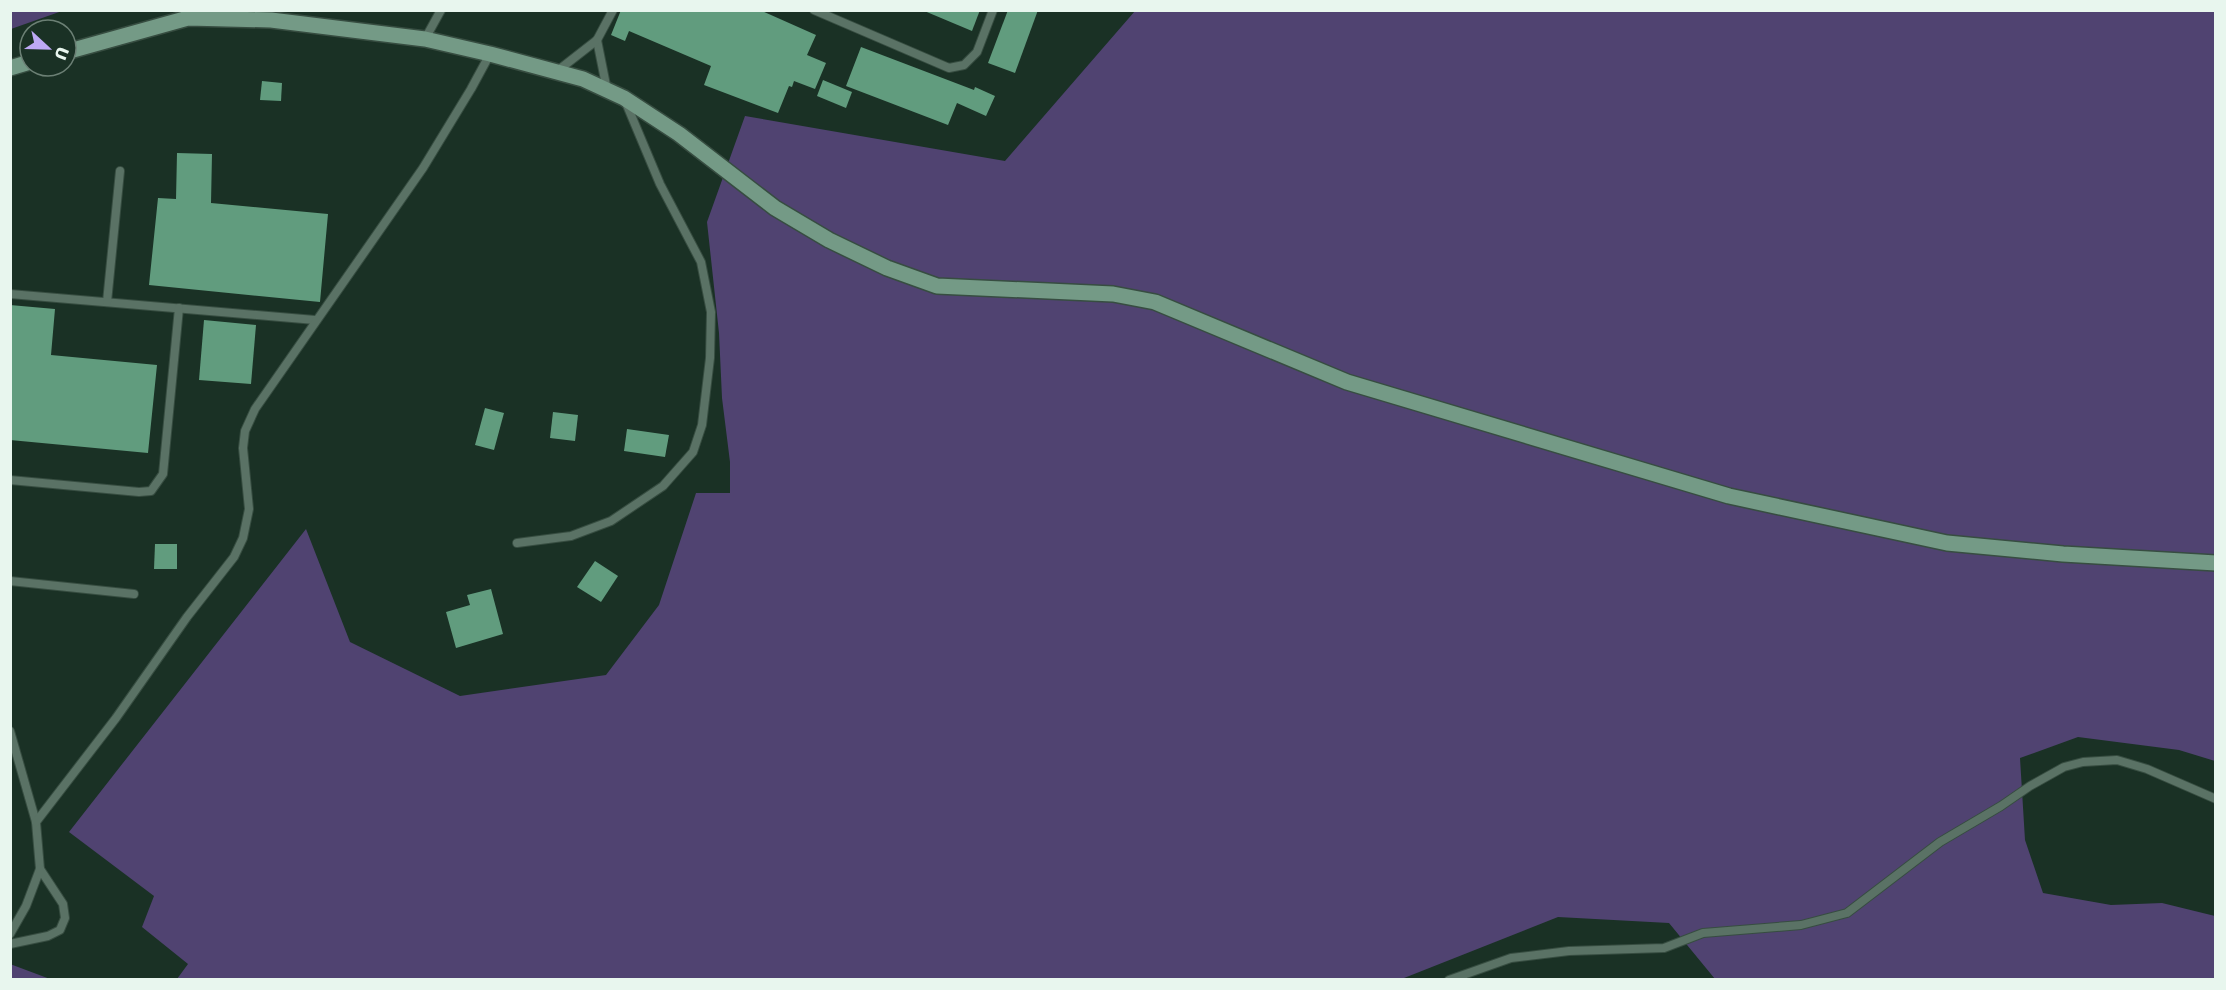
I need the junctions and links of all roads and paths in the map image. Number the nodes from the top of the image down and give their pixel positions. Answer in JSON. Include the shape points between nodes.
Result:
{"nodes":[{"id":1,"x":441,"y":10,"type":"edge"},
{"id":2,"x":613,"y":10,"type":"edge"},
{"id":3,"x":814,"y":10,"type":"edge"},
{"id":4,"x":993,"y":10,"type":"edge"},
{"id":5,"x":190,"y":14,"type":"edge"},
{"id":6,"x":425,"y":39,"type":"junction"},
{"id":7,"x":597,"y":40,"type":"junction"},
{"id":8,"x":78,"y":48,"type":"edge"},
{"id":9,"x":490,"y":54,"type":"junction"},
{"id":10,"x":556,"y":72,"type":"junction"},
{"id":11,"x":607,"y":90,"type":"junction"},
{"id":12,"x":624,"y":99,"type":"junction"},
{"id":13,"x":120,"y":171,"type":"dead end"},
{"id":14,"x":10,"y":294,"type":"edge"},
{"id":15,"x":107,"y":302,"type":"junction"},
{"id":16,"x":179,"y":308,"type":"junction"},
{"id":17,"x":315,"y":320,"type":"junction"},
{"id":18,"x":10,"y":480,"type":"edge"},
{"id":19,"x":517,"y":543,"type":"dead end"},
{"id":20,"x":2216,"y":563,"type":"edge"},
{"id":21,"x":10,"y":581,"type":"edge"},
{"id":22,"x":134,"y":594,"type":"dead end"},
{"id":23,"x":10,"y":731,"type":"edge"},
{"id":24,"x":2216,"y":799,"type":"edge"},
{"id":25,"x":36,"y":822,"type":"junction"},
{"id":26,"x":40,"y":869,"type":"junction"},
{"id":27,"x":10,"y":934,"type":"edge"},
{"id":28,"x":10,"y":944,"type":"edge"},
{"id":29,"x":1449,"y":980,"type":"edge"}],
"edges":[{"from":1,"to":6,"type":"lane"},
{"from":2,"to":7,"type":"lane"},
{"from":3,"to":4,"type":"lane","via":[[949,68],[964,65],[977,52]]},
{"from":5,"to":6,"type":"main road"},
{"from":5,"to":8,"type":"main road"},
{"from":6,"to":9,"type":"main road"},
{"from":7,"to":10,"type":"lane"},
{"from":7,"to":11,"type":"lane"},
{"from":9,"to":10,"type":"main road"},
{"from":9,"to":17,"type":"lane","via":[[423,168]]},
{"from":10,"to":11,"type":"main road"},
{"from":11,"to":12,"type":"main road"},
{"from":12,"to":19,"type":"lane","via":[[660,184],[701,262],[711,312],[702,425],[693,452],[663,486],[611,521],[572,536]]},
{"from":12,"to":20,"type":"main road","via":[[679,134],[775,208],[829,240],[937,286],[1113,294],[1155,302],[1347,382],[1740,499],[1947,543]]},
{"from":13,"to":15,"type":"lane"},
{"from":14,"to":15,"type":"lane"},
{"from":15,"to":16,"type":"lane"},
{"from":16,"to":17,"type":"lane"},
{"from":16,"to":18,"type":"lane","via":[[163,474],[151,491]]},
{"from":17,"to":25,"type":"lane","via":[[255,409],[246,431],[243,448],[249,509],[234,557]]},
{"from":21,"to":22,"type":"lane"},
{"from":23,"to":25,"type":"lane"},
{"from":24,"to":29,"type":"lane","via":[[2117,760],[2083,762],[2064,767],[1940,842],[1847,914],[1802,925],[1704,933],[1664,948],[1569,951],[1511,958]]},
{"from":25,"to":26,"type":"lane"},
{"from":26,"to":27,"type":"lane"},
{"from":26,"to":28,"type":"lane","via":[[63,904],[65,918],[60,930],[48,936]]}]}
